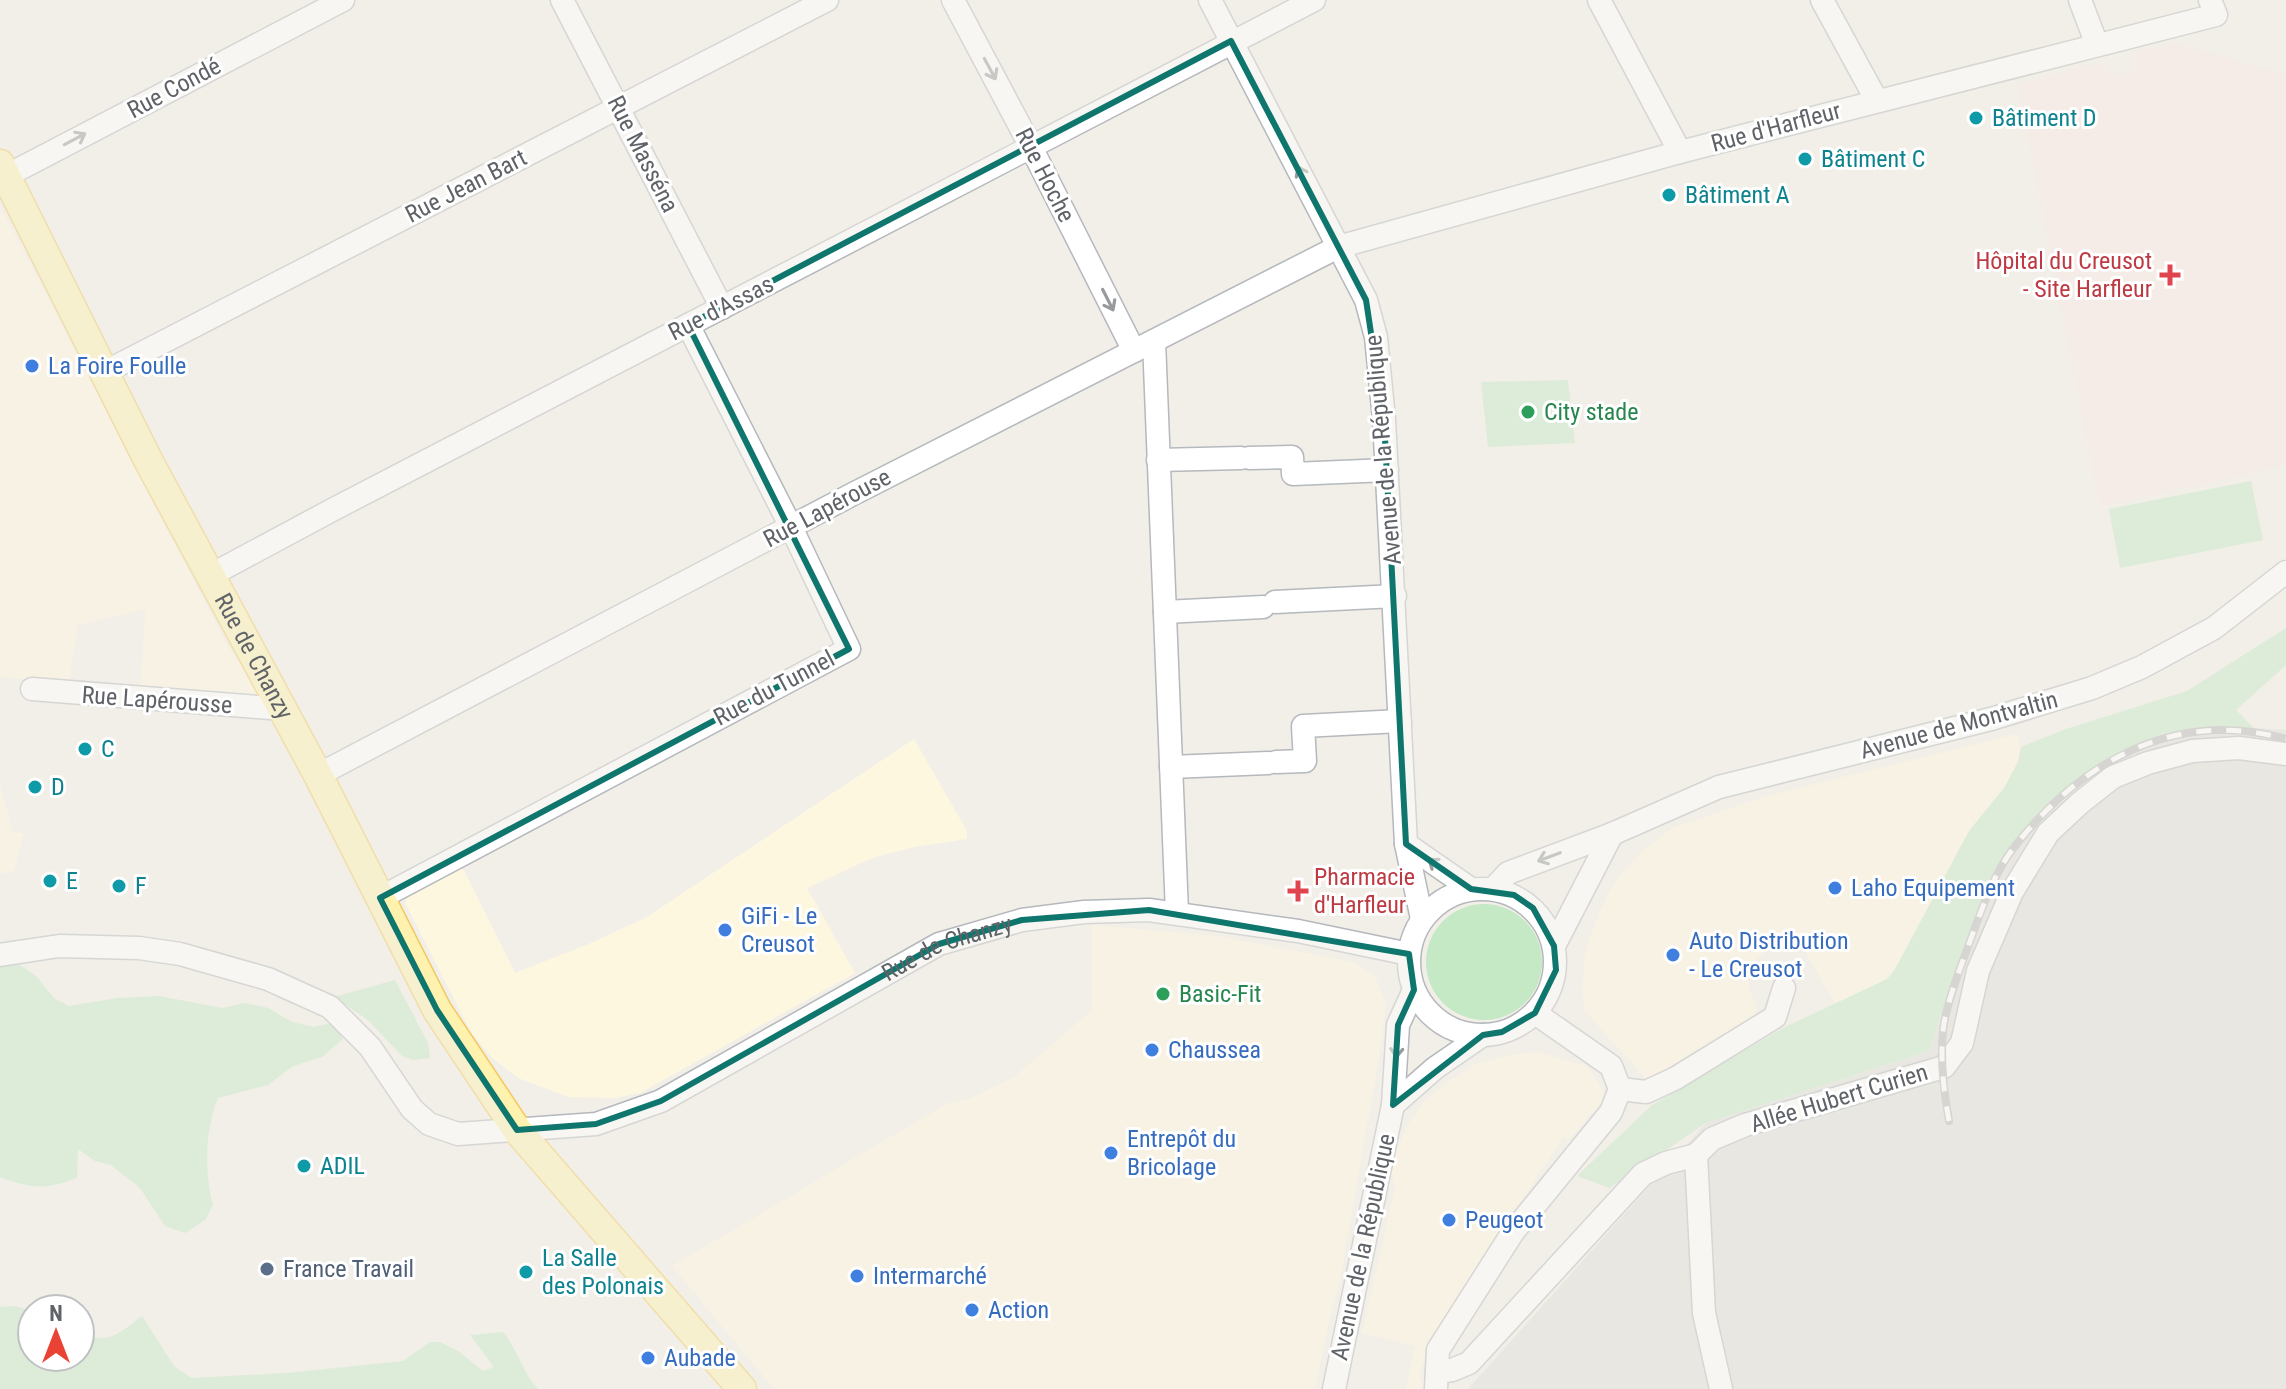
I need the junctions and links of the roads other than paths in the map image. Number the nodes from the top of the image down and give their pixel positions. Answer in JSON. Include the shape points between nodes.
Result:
{"nodes":[{"id":1,"x":343,"y":0,"type":"edge"},
{"id":2,"x":562,"y":0,"type":"edge"},
{"id":3,"x":827,"y":0,"type":"edge"},
{"id":4,"x":953,"y":0,"type":"edge"},
{"id":5,"x":1210,"y":0,"type":"edge"},
{"id":6,"x":1314,"y":0,"type":"edge"},
{"id":7,"x":1599,"y":0,"type":"edge"},
{"id":8,"x":1822,"y":0,"type":"edge"},
{"id":9,"x":2080,"y":0,"type":"edge"},
{"id":10,"x":2213,"y":8,"type":"edge"},
{"id":11,"x":1231,"y":41,"type":"junction"},
{"id":12,"x":2097,"y":45,"type":"junction"},
{"id":13,"x":1877,"y":101,"type":"junction"},
{"id":14,"x":619,"y":107,"type":"junction"},
{"id":15,"x":1031,"y":147,"type":"junction"},
{"id":16,"x":1680,"y":152,"type":"junction"},
{"id":17,"x":2,"y":166,"type":"edge"},
{"id":18,"x":1338,"y":247,"type":"junction"},
{"id":19,"x":722,"y":308,"type":"junction"},
{"id":20,"x":688,"y":325,"type":"junction"},
{"id":21,"x":1144,"y":346,"type":"junction"},
{"id":22,"x":105,"y":372,"type":"junction"},
{"id":23,"x":1158,"y":460,"type":"junction"},
{"id":24,"x":1387,"y":470,"type":"junction"},
{"id":25,"x":791,"y":527,"type":"junction"},
{"id":26,"x":2286,"y":572,"type":"edge"},
{"id":27,"x":211,"y":575,"type":"junction"},
{"id":28,"x":1395,"y":596,"type":"junction"},
{"id":29,"x":1165,"y":612,"type":"junction"},
{"id":30,"x":32,"y":689,"type":"dead end"},
{"id":31,"x":283,"y":709,"type":"junction"},
{"id":32,"x":1400,"y":721,"type":"junction"},
{"id":33,"x":2286,"y":754,"type":"edge"},
{"id":34,"x":1171,"y":767,"type":"junction"},
{"id":35,"x":318,"y":775,"type":"junction"},
{"id":36,"x":1612,"y":834,"type":"junction"},
{"id":37,"x":1406,"y":844,"type":"junction"},
{"id":38,"x":1482,"y":889,"type":"junction"},
{"id":39,"x":380,"y":898,"type":"junction"},
{"id":40,"x":1177,"y":913,"type":"junction"},
{"id":41,"x":1422,"y":919,"type":"junction"},
{"id":42,"x":1554,"y":946,"type":"junction"},
{"id":43,"x":1409,"y":954,"type":"junction"},
{"id":44,"x":0,"y":955,"type":"edge"},
{"id":45,"x":1784,"y":988,"type":"dead end"},
{"id":46,"x":1414,"y":990,"type":"junction"},
{"id":47,"x":1535,"y":1013,"type":"junction"},
{"id":48,"x":1483,"y":1035,"type":"junction"},
{"id":49,"x":1620,"y":1089,"type":"junction"},
{"id":50,"x":1393,"y":1105,"type":"junction"},
{"id":51,"x":517,"y":1130,"type":"junction"},
{"id":52,"x":1696,"y":1155,"type":"junction"},
{"id":53,"x":1436,"y":1380,"type":"edge"},
{"id":54,"x":742,"y":1389,"type":"edge"},
{"id":55,"x":1334,"y":1389,"type":"edge"},
{"id":56,"x":1721,"y":1389,"type":"edge"}],
"edges":[{"from":17,"to":1,"type":"street","name":"Rue Condé","one_way":true},
{"from":2,"to":14,"type":"street","name":"Rue Masséna"},
{"from":3,"to":14,"type":"street","name":"Rue Jean Bart"},
{"from":4,"to":15,"type":"street","name":"Rue Hoche","one_way":true},
{"from":5,"to":11,"type":"street","name":"Avenue de la République"},
{"from":6,"to":11,"type":"street","name":"Rue d'Assas"},
{"from":7,"to":16,"type":"street"},
{"from":8,"to":13,"type":"street"},
{"from":9,"to":12,"type":"street"},
{"from":10,"to":12,"type":"street","name":"Rue d'Harfleur"},
{"from":11,"to":15,"type":"street","name":"Rue d'Assas"},
{"from":18,"to":11,"type":"street","name":"Avenue de la République","one_way":true},
{"from":12,"to":13,"type":"street","name":"Rue d'Harfleur"},
{"from":13,"to":16,"type":"street","name":"Rue d'Harfleur"},
{"from":14,"to":19,"type":"street","name":"Rue Masséna"},
{"from":14,"to":22,"type":"street","name":"Rue Jean Bart"},
{"from":15,"to":19,"type":"street","name":"Rue d'Assas"},
{"from":15,"to":21,"type":"street","name":"Rue Hoche","one_way":true},
{"from":16,"to":18,"type":"street","name":"Rue d'Harfleur"},
{"from":17,"to":22,"type":"main road","name":"Rue de Chanzy"},
{"from":18,"to":21,"type":"street","name":"Rue Lapérouse"},
{"from":18,"to":24,"type":"street","name":"Avenue de la République","via":[[1366,300],[1376,337]]},
{"from":19,"to":20,"type":"street","name":"Rue d'Assas"},
{"from":20,"to":25,"type":"street","name":"Rue du Tunnel"},
{"from":20,"to":27,"type":"street","name":"Rue d'Assas"},
{"from":21,"to":23,"type":"street"},
{"from":21,"to":25,"type":"street","name":"Rue Lapérouse"},
{"from":22,"to":27,"type":"main road","name":"Rue de Chanzy"},
{"from":23,"to":24,"type":"street","via":[[1292,457],[1293,474]]},
{"from":23,"to":29,"type":"street"},
{"from":24,"to":28,"type":"street","name":"Avenue de la République"},
{"from":25,"to":35,"type":"street","name":"Rue Lapérouse"},
{"from":25,"to":39,"type":"street","name":"Rue du Tunnel","via":[[849,649]]},
{"from":26,"to":36,"type":"street","name":"Avenue de Montvaltin","via":[[2214,628],[2092,688],[1991,719],[1719,787]]},
{"from":27,"to":31,"type":"main road","name":"Rue de Chanzy"},
{"from":28,"to":29,"type":"street"},
{"from":28,"to":32,"type":"street","name":"Avenue de la République"},
{"from":29,"to":34,"type":"street"},
{"from":30,"to":31,"type":"street","name":"Rue Lapérousse"},
{"from":31,"to":35,"type":"main road","name":"Rue de Chanzy"},
{"from":32,"to":34,"type":"street","via":[[1303,726],[1305,761]]},
{"from":32,"to":37,"type":"street","name":"Avenue de la République"},
{"from":33,"to":52,"type":"street","name":"Allée Hubert Curien","via":[[2239,748],[2192,751],[2113,777],[2048,833],[2030,860],[1978,971],[1962,1043],[1944,1067],[1745,1125],[1712,1139]]},
{"from":34,"to":40,"type":"street"},
{"from":35,"to":39,"type":"main road","name":"Rue de Chanzy"},
{"from":36,"to":38,"type":"street","name":"Avenue de Montvaltin","one_way":true,"via":[[1508,873]]},
{"from":36,"to":42,"type":"street"},
{"from":38,"to":37,"type":"street","one_way":true},
{"from":37,"to":41,"type":"street","name":"Avenue de la République"},
{"from":38,"to":41,"type":"street","via":[[1444,900]]},
{"from":38,"to":42,"type":"street","via":[[1514,895],[1533,908]]},
{"from":39,"to":51,"type":"main road","name":"Rue de Chanzy","via":[[437,1010]]},
{"from":40,"to":43,"type":"street","name":"Rue de Chanzy"},
{"from":40,"to":51,"type":"street","name":"Rue de Chanzy","via":[[1084,912],[1022,920],[939,944],[661,1101],[596,1124]]},
{"from":41,"to":43,"type":"street"},
{"from":42,"to":47,"type":"street","via":[[1556,970]]},
{"from":43,"to":46,"type":"street"},
{"from":44,"to":51,"type":"street","name":"Rue de Chanzy","via":[[59,946],[139,948],[268,979],[330,1007],[370,1047],[412,1109],[429,1124],[458,1134]]},
{"from":45,"to":49,"type":"street","via":[[1775,1017],[1676,1078],[1646,1092]]},
{"from":46,"to":48,"type":"street","via":[[1442,1023]]},
{"from":46,"to":50,"type":"street","name":"Avenue de la République","one_way":true,"via":[[1398,1025]]},
{"from":47,"to":48,"type":"street","via":[[1511,1029]]},
{"from":47,"to":49,"type":"street","via":[[1611,1066]]},
{"from":48,"to":50,"type":"street","name":"Avenue de la République"},
{"from":49,"to":53,"type":"street","via":[[1611,1112],[1513,1232],[1438,1350]]},
{"from":50,"to":55,"type":"street","name":"Avenue de la République"},
{"from":51,"to":54,"type":"main road"},
{"from":52,"to":53,"type":"street","name":"Allée Hubert Curien","via":[[1643,1174],[1469,1363]]},
{"from":52,"to":56,"type":"street","via":[[1704,1313]]}]}
